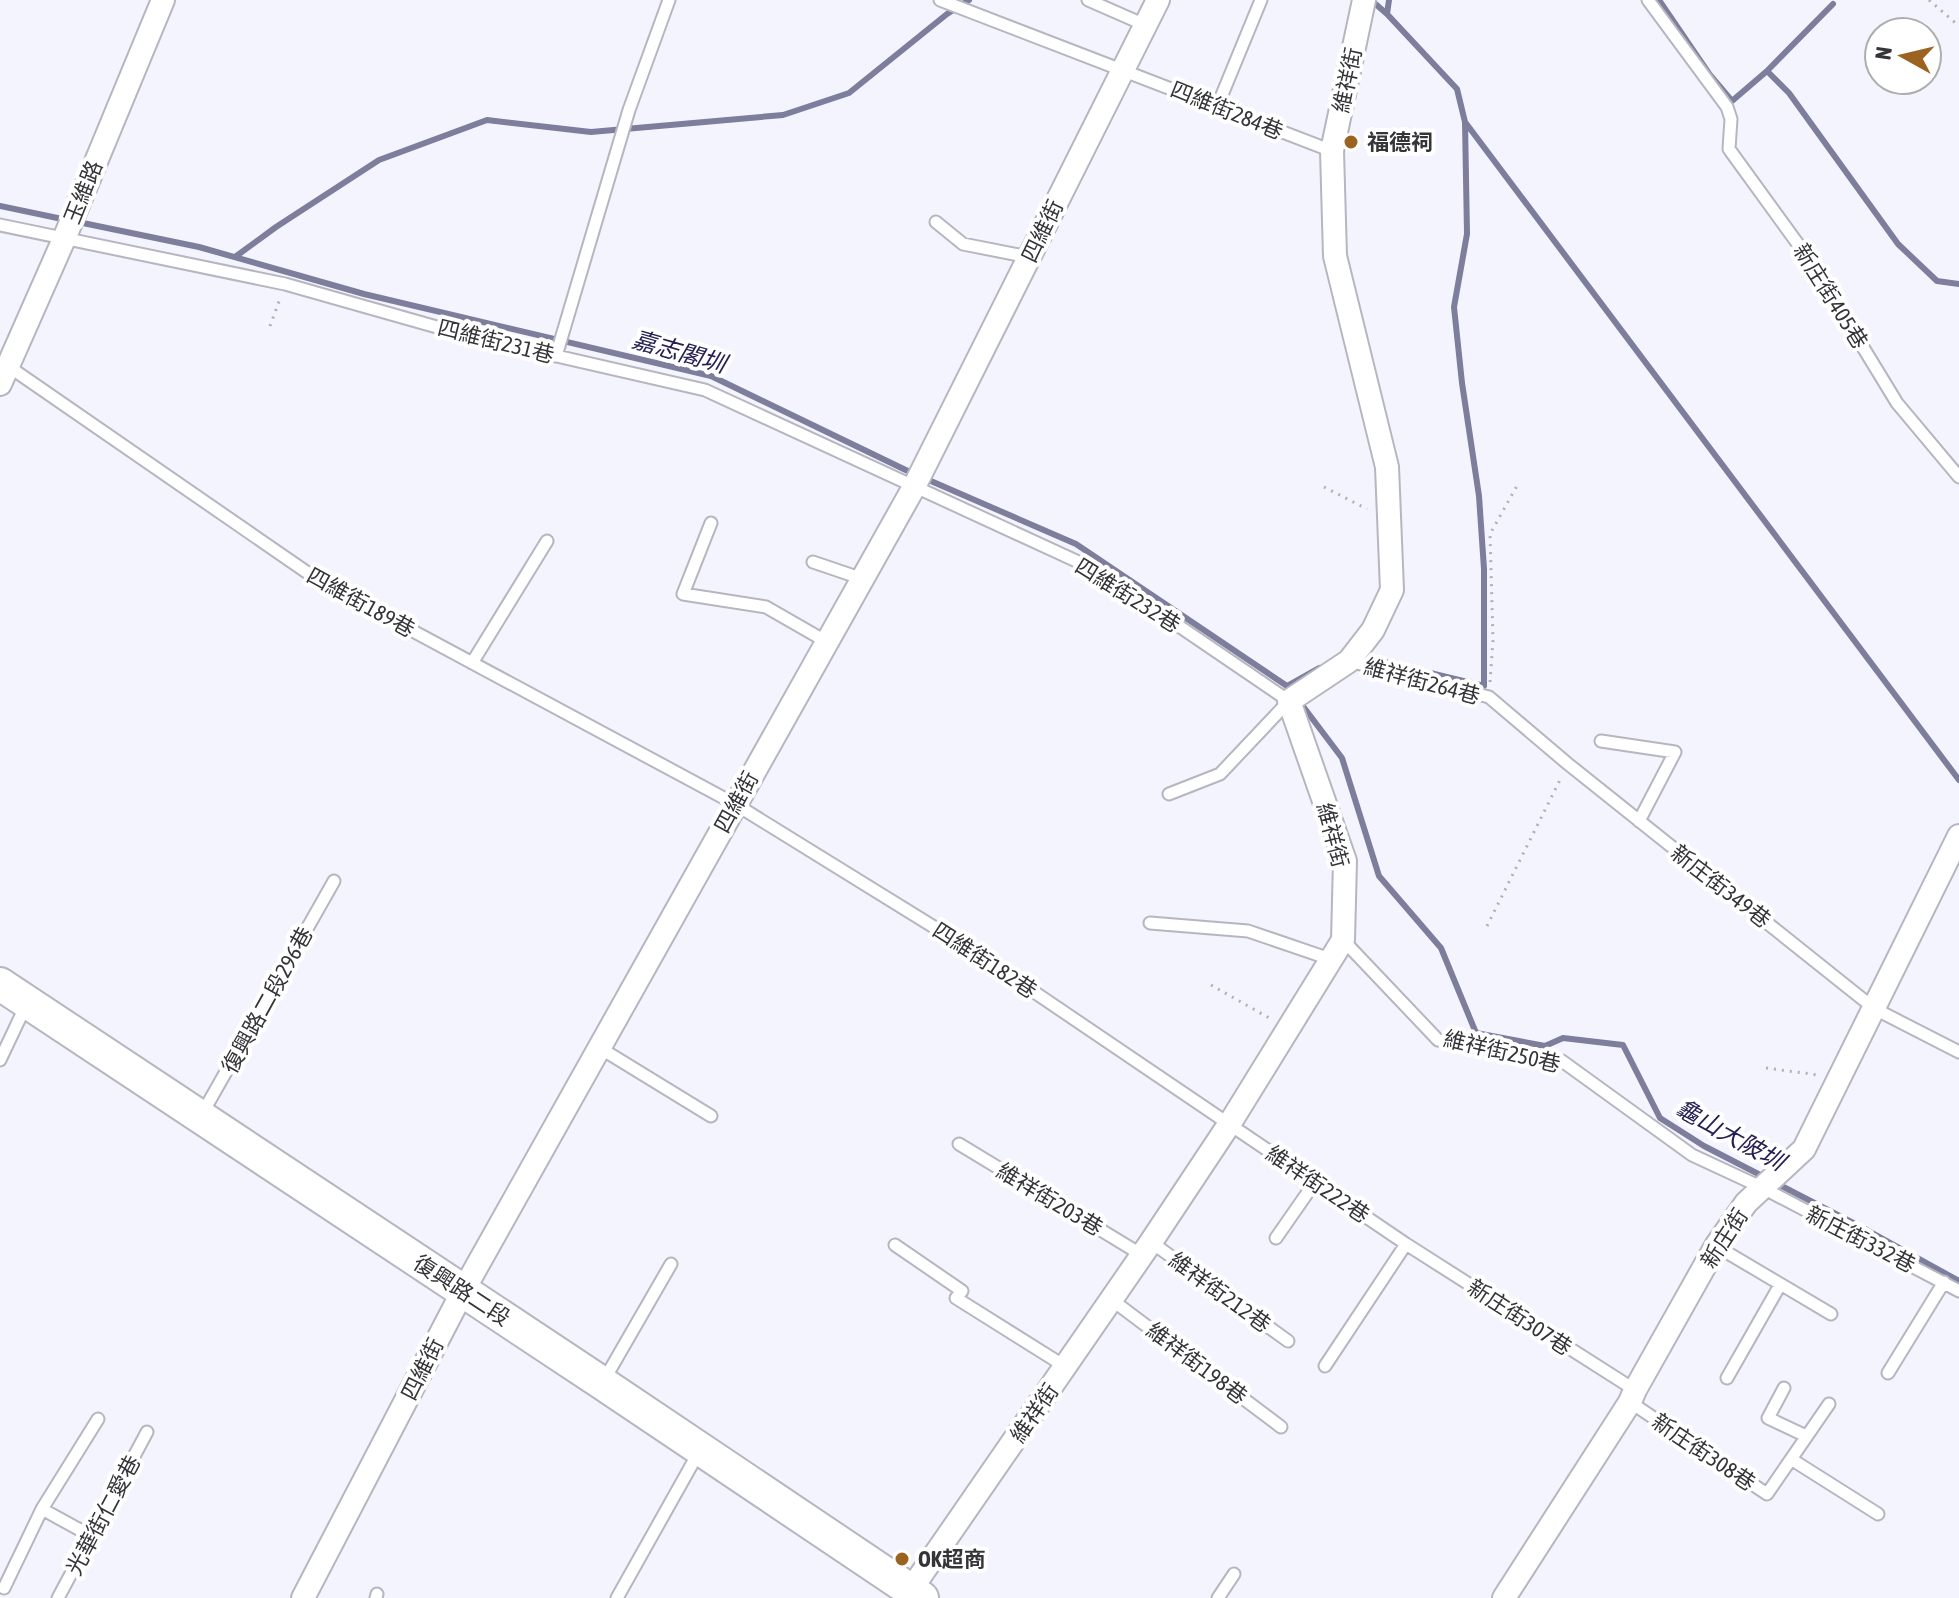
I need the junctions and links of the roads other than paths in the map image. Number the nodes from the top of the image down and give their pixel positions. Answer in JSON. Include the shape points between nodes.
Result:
{"nodes":[{"id":1,"x":163,"y":0,"type":"edge"},
{"id":2,"x":669,"y":0,"type":"edge"},
{"id":3,"x":940,"y":0,"type":"edge"},
{"id":4,"x":1088,"y":0,"type":"edge"},
{"id":5,"x":1158,"y":0,"type":"edge"},
{"id":6,"x":1261,"y":0,"type":"edge"},
{"id":7,"x":1364,"y":0,"type":"edge"},
{"id":8,"x":1648,"y":0,"type":"edge"},
{"id":9,"x":1145,"y":25,"type":"junction"},
{"id":10,"x":1122,"y":68,"type":"junction"},
{"id":11,"x":1217,"y":107,"type":"junction"},
{"id":12,"x":1332,"y":151,"type":"junction"},
{"id":13,"x":936,"y":222,"type":"dead end"},
{"id":14,"x":0,"y":225,"type":"edge"},
{"id":15,"x":64,"y":239,"type":"junction"},
{"id":16,"x":1029,"y":257,"type":"junction"},
{"id":17,"x":556,"y":356,"type":"junction"},
{"id":18,"x":4,"y":375,"type":"edge"},
{"id":19,"x":1959,"y":477,"type":"edge"},
{"id":20,"x":914,"y":487,"type":"junction"},
{"id":21,"x":711,"y":523,"type":"dead end"},
{"id":22,"x":547,"y":541,"type":"dead end"},
{"id":23,"x":813,"y":562,"type":"dead end"},
{"id":24,"x":863,"y":579,"type":"junction"},
{"id":25,"x":827,"y":642,"type":"junction"},
{"id":26,"x":1349,"y":661,"type":"junction"},
{"id":27,"x":472,"y":663,"type":"junction"},
{"id":28,"x":1289,"y":701,"type":"junction"},
{"id":29,"x":1601,"y":741,"type":"dead end"},
{"id":30,"x":1568,"y":764,"type":"joint"},
{"id":31,"x":1169,"y":794,"type":"dead end"},
{"id":32,"x":735,"y":804,"type":"junction"},
{"id":33,"x":1639,"y":821,"type":"junction"},
{"id":34,"x":1959,"y":836,"type":"edge"},
{"id":35,"x":334,"y":881,"type":"dead end"},
{"id":36,"x":1150,"y":923,"type":"dead end"},
{"id":37,"x":1337,"y":950,"type":"junction"},
{"id":38,"x":0,"y":984,"type":"edge"},
{"id":39,"x":28,"y":1003,"type":"junction"},
{"id":40,"x":1875,"y":1009,"type":"junction"},
{"id":41,"x":600,"y":1048,"type":"junction"},
{"id":42,"x":1959,"y":1052,"type":"edge"},
{"id":43,"x":0,"y":1060,"type":"edge"},
{"id":44,"x":711,"y":1116,"type":"dead end"},
{"id":45,"x":200,"y":1118,"type":"junction"},
{"id":46,"x":1230,"y":1123,"type":"junction"},
{"id":47,"x":959,"y":1144,"type":"dead end"},
{"id":48,"x":1315,"y":1182,"type":"junction"},
{"id":49,"x":1763,"y":1188,"type":"junction"},
{"id":50,"x":1276,"y":1238,"type":"dead end"},
{"id":51,"x":1406,"y":1244,"type":"junction"},
{"id":52,"x":895,"y":1245,"type":"dead end"},
{"id":53,"x":1716,"y":1246,"type":"junction"},
{"id":54,"x":1147,"y":1248,"type":"junction"},
{"id":55,"x":671,"y":1264,"type":"dead end"},
{"id":56,"x":1944,"y":1282,"type":"junction"},
{"id":57,"x":1780,"y":1285,"type":"junction"},
{"id":58,"x":463,"y":1291,"type":"junction"},
{"id":59,"x":1959,"y":1291,"type":"edge"},
{"id":60,"x":1112,"y":1300,"type":"junction"},
{"id":61,"x":1831,"y":1314,"type":"dead end"},
{"id":62,"x":1288,"y":1341,"type":"dead end"},
{"id":63,"x":1325,"y":1366,"type":"dead end"},
{"id":64,"x":1066,"y":1368,"type":"junction"},
{"id":65,"x":1888,"y":1373,"type":"dead end"},
{"id":66,"x":1727,"y":1378,"type":"dead end"},
{"id":67,"x":602,"y":1383,"type":"junction"},
{"id":68,"x":1784,"y":1388,"type":"dead end"},
{"id":69,"x":1632,"y":1396,"type":"junction"},
{"id":70,"x":1829,"y":1404,"type":"dead end"},
{"id":71,"x":98,"y":1419,"type":"dead end"},
{"id":72,"x":1281,"y":1427,"type":"dead end"},
{"id":73,"x":147,"y":1432,"type":"dead end"},
{"id":74,"x":1806,"y":1436,"type":"junction"},
{"id":75,"x":700,"y":1449,"type":"junction"},
{"id":76,"x":1791,"y":1459,"type":"junction"},
{"id":77,"x":42,"y":1509,"type":"junction"},
{"id":78,"x":1878,"y":1514,"type":"dead end"},
{"id":79,"x":91,"y":1536,"type":"junction"},
{"id":80,"x":1234,"y":1574,"type":"dead end"},
{"id":81,"x":4,"y":1588,"type":"dead end"},
{"id":82,"x":912,"y":1595,"type":"edge"},
{"id":83,"x":58,"y":1598,"type":"edge"},
{"id":84,"x":303,"y":1598,"type":"edge"},
{"id":85,"x":617,"y":1598,"type":"edge"},
{"id":86,"x":1218,"y":1598,"type":"edge"},
{"id":87,"x":1504,"y":1598,"type":"edge"}],
"edges":[{"from":1,"to":15,"type":"street","name":"玉維路"},
{"from":2,"to":17,"type":"lane","via":[[629,110]]},
{"from":3,"to":10,"type":"lane","name":"四維街284巷"},
{"from":4,"to":9,"type":"lane"},
{"from":5,"to":9,"type":"street","name":"四維街"},
{"from":6,"to":11,"type":"lane"},
{"from":7,"to":12,"type":"street","name":"維祥街"},
{"from":8,"to":19,"type":"lane","name":"新庄街405巷","via":[[1727,107],[1729,149],[1811,262],[1897,403]]},
{"from":9,"to":10,"type":"street","name":"四維街"},
{"from":10,"to":11,"type":"lane","name":"四維街284巷"},
{"from":10,"to":16,"type":"street","name":"四維街"},
{"from":11,"to":12,"type":"lane","name":"四維街284巷"},
{"from":12,"to":26,"type":"street","name":"維祥街","via":[[1335,256],[1387,467],[1390,520],[1392,590],[1373,630]]},
{"from":13,"to":16,"type":"lane","via":[[963,244]]},
{"from":14,"to":15,"type":"lane","name":"四維街231巷"},
{"from":15,"to":17,"type":"lane","name":"四維街231巷","via":[[285,284]]},
{"from":15,"to":18,"type":"street","name":"玉維路"},
{"from":16,"to":20,"type":"street","name":"四維街"},
{"from":17,"to":20,"type":"lane","name":"四維街231巷","via":[[705,390]]},
{"from":18,"to":27,"type":"lane","name":"四維街189巷","via":[[318,580]]},
{"from":20,"to":24,"type":"street","name":"四維街"},
{"from":20,"to":28,"type":"lane","name":"四維街232巷","via":[[1098,571]]},
{"from":21,"to":25,"type":"lane","via":[[683,594],[766,607]]},
{"from":22,"to":27,"type":"lane"},
{"from":23,"to":24,"type":"lane"},
{"from":24,"to":25,"type":"street","name":"四維街"},
{"from":25,"to":32,"type":"street","name":"四維街"},
{"from":26,"to":28,"type":"street","name":"維祥街"},
{"from":26,"to":30,"type":"lane","name":"維祥街264巷","via":[[1489,697]]},
{"from":27,"to":32,"type":"lane","name":"四維街189巷"},
{"from":28,"to":31,"type":"lane","via":[[1220,774]]},
{"from":28,"to":37,"type":"street","name":"維祥街","via":[[1345,861]]},
{"from":29,"to":33,"type":"lane","via":[[1675,752]]},
{"from":30,"to":33,"type":"lane","name":"新庄街349巷"},
{"from":32,"to":41,"type":"street","name":"四維街"},
{"from":32,"to":46,"type":"lane","name":"四維街182巷","via":[[984,958]]},
{"from":33,"to":40,"type":"lane","name":"新庄街349巷"},
{"from":34,"to":40,"type":"street","name":"新庄街"},
{"from":35,"to":45,"type":"lane","name":"復興路二段296巷"},
{"from":36,"to":37,"type":"lane","via":[[1248,931]]},
{"from":37,"to":46,"type":"street","name":"維祥街"},
{"from":37,"to":49,"type":"lane","name":"維祥街250巷","via":[[1438,1040],[1562,1061],[1692,1155]]},
{"from":38,"to":39,"type":"street","name":"復興路二段"},
{"from":39,"to":43,"type":"lane"},
{"from":39,"to":45,"type":"street","name":"復興路二段"},
{"from":40,"to":42,"type":"lane","name":"新庄街349巷"},
{"from":40,"to":49,"type":"street","name":"新庄街","via":[[1804,1149]]},
{"from":41,"to":44,"type":"lane"},
{"from":41,"to":58,"type":"street","name":"四維街"},
{"from":45,"to":58,"type":"street","name":"復興路二段"},
{"from":46,"to":48,"type":"lane","name":"維祥街222巷"},
{"from":46,"to":54,"type":"street","name":"維祥街"},
{"from":47,"to":54,"type":"lane","name":"維祥街203巷"},
{"from":48,"to":50,"type":"lane"},
{"from":48,"to":51,"type":"lane","name":"維祥街222巷"},
{"from":49,"to":53,"type":"street","name":"新庄街"},
{"from":49,"to":56,"type":"lane","name":"新庄街332巷"},
{"from":51,"to":63,"type":"lane"},
{"from":51,"to":69,"type":"lane","name":"新庄街307巷"},
{"from":52,"to":64,"type":"lane","via":[[962,1291],[956,1298]]},
{"from":53,"to":57,"type":"lane"},
{"from":53,"to":69,"type":"street","name":"新庄街"},
{"from":54,"to":60,"type":"street","name":"維祥街"},
{"from":54,"to":62,"type":"lane","name":"維祥街212巷"},
{"from":55,"to":67,"type":"lane"},
{"from":56,"to":59,"type":"lane","name":"新庄街332巷"},
{"from":56,"to":65,"type":"lane"},
{"from":57,"to":61,"type":"lane"},
{"from":57,"to":66,"type":"lane"},
{"from":58,"to":67,"type":"street","name":"復興路二段"},
{"from":58,"to":84,"type":"street","name":"四維街"},
{"from":60,"to":64,"type":"street","name":"維祥街"},
{"from":60,"to":72,"type":"lane","name":"維祥街198巷"},
{"from":64,"to":82,"type":"street","name":"維祥街"},
{"from":67,"to":75,"type":"street","name":"復興路二段"},
{"from":68,"to":74,"type":"lane","via":[[1768,1418]]},
{"from":69,"to":76,"type":"lane","name":"新庄街308巷","via":[[1767,1494]]},
{"from":69,"to":87,"type":"street","name":"新庄街"},
{"from":70,"to":74,"type":"lane","name":"新庄街308巷"},
{"from":71,"to":77,"type":"lane"},
{"from":73,"to":79,"type":"lane","name":"光華街仁愛巷"},
{"from":74,"to":76,"type":"lane","name":"新庄街308巷"},
{"from":75,"to":82,"type":"street","name":"復興路二段"},
{"from":75,"to":85,"type":"lane"},
{"from":76,"to":78,"type":"lane"},
{"from":77,"to":79,"type":"lane"},
{"from":77,"to":81,"type":"lane"},
{"from":79,"to":83,"type":"lane","name":"光華街仁愛巷"},
{"from":80,"to":86,"type":"lane"}]}
